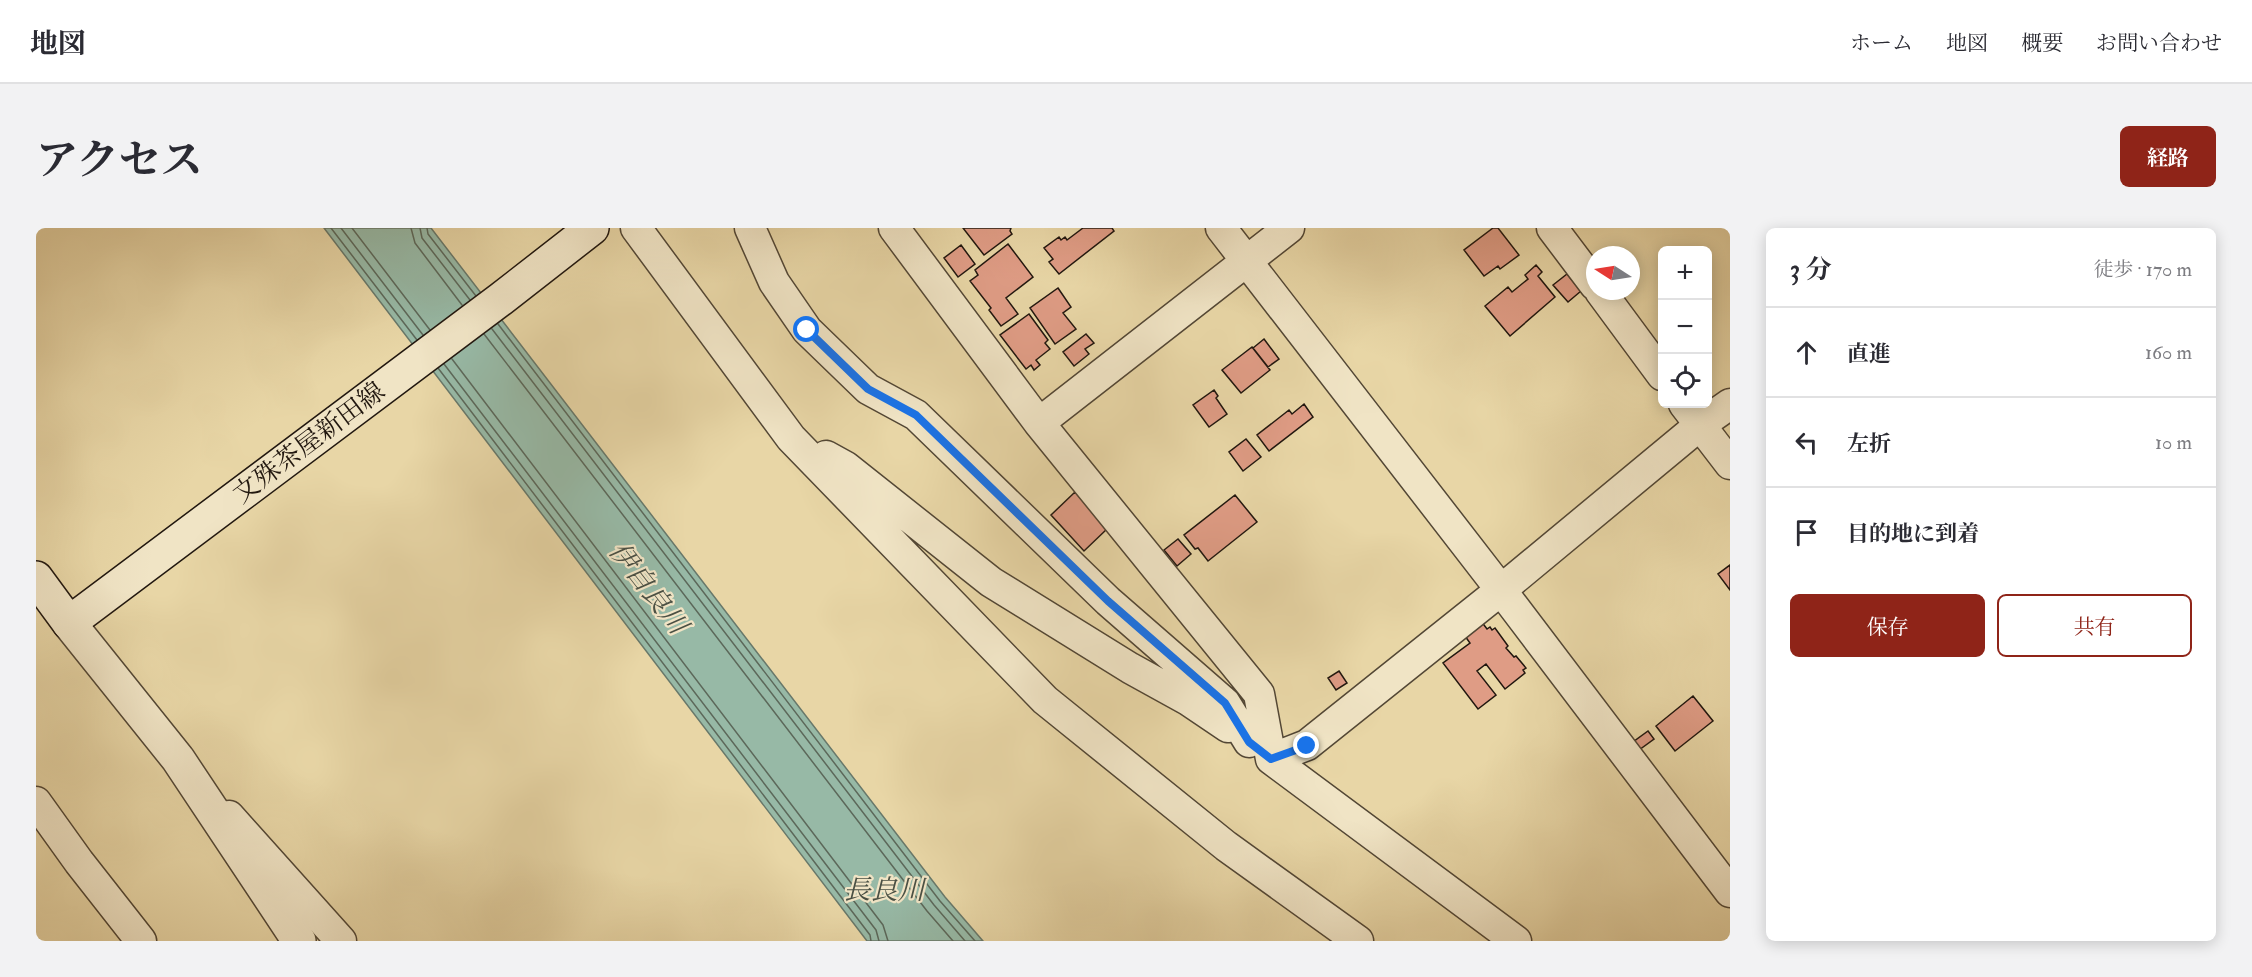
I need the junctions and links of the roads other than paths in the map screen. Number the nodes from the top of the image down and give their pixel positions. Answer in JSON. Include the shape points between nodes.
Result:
{"nodes":[{"id":1,"x":592,"y":228,"type":"edge"},
{"id":2,"x":636,"y":228,"type":"edge"},
{"id":3,"x":750,"y":228,"type":"edge"},
{"id":4,"x":894,"y":228,"type":"edge"},
{"id":5,"x":1221,"y":228,"type":"edge"},
{"id":6,"x":1289,"y":228,"type":"edge"},
{"id":7,"x":1552,"y":228,"type":"edge"},
{"id":8,"x":1246,"y":260,"type":"junction"},
{"id":9,"x":1586,"y":273,"type":"edge"},
{"id":10,"x":1607,"y":300,"type":"edge"},
{"id":11,"x":1658,"y":370,"type":"edge"},
{"id":12,"x":1730,"y":404,"type":"edge"},
{"id":13,"x":1692,"y":414,"type":"edge"},
{"id":14,"x":1040,"y":423,"type":"junction"},
{"id":15,"x":791,"y":438,"type":"junction"},
{"id":16,"x":1730,"y":464,"type":"edge"},
{"id":17,"x":36,"y":578,"type":"edge"},
{"id":18,"x":1502,"y":590,"type":"junction"},
{"id":19,"x":69,"y":622,"type":"junction"},
{"id":20,"x":1260,"y":751,"type":"junction"},
{"id":21,"x":178,"y":759,"type":"junction"},
{"id":22,"x":36,"y":802,"type":"edge"},
{"id":23,"x":1730,"y":892,"type":"edge"},
{"id":24,"x":141,"y":941,"type":"edge"},
{"id":25,"x":299,"y":941,"type":"edge"},
{"id":26,"x":340,"y":941,"type":"edge"},
{"id":27,"x":1358,"y":941,"type":"edge"},
{"id":28,"x":1516,"y":941,"type":"edge"}],
"edges":[{"from":1,"to":19,"type":"main road","name":"文殊茶屋新田線"},
{"from":2,"to":15,"type":"street"},
{"from":3,"to":20,"type":"street","via":[[774,282],[807,330],[868,389],[916,415],[1108,601],[1225,703]]},
{"from":4,"to":14,"type":"street"},
{"from":5,"to":8,"type":"street"},
{"from":6,"to":8,"type":"street"},
{"from":7,"to":9,"type":"street"},
{"from":8,"to":14,"type":"street"},
{"from":8,"to":18,"type":"street"},
{"from":10,"to":11,"type":"street"},
{"from":12,"to":13,"type":"street"},
{"from":13,"to":16,"type":"street"},
{"from":13,"to":18,"type":"street"},
{"from":14,"to":20,"type":"street","via":[[1259,694]]},
{"from":15,"to":20,"type":"street","via":[[846,467],[991,582],[1188,700]]},
{"from":15,"to":27,"type":"street","via":[[1045,700],[1226,846]]},
{"from":17,"to":19,"type":"main road"},
{"from":18,"to":20,"type":"street","via":[[1307,746]]},
{"from":18,"to":23,"type":"street"},
{"from":19,"to":21,"type":"main road"},
{"from":20,"to":28,"type":"street"},
{"from":21,"to":25,"type":"main road"},
{"from":21,"to":26,"type":"street"},
{"from":22,"to":24,"type":"street"}]}
